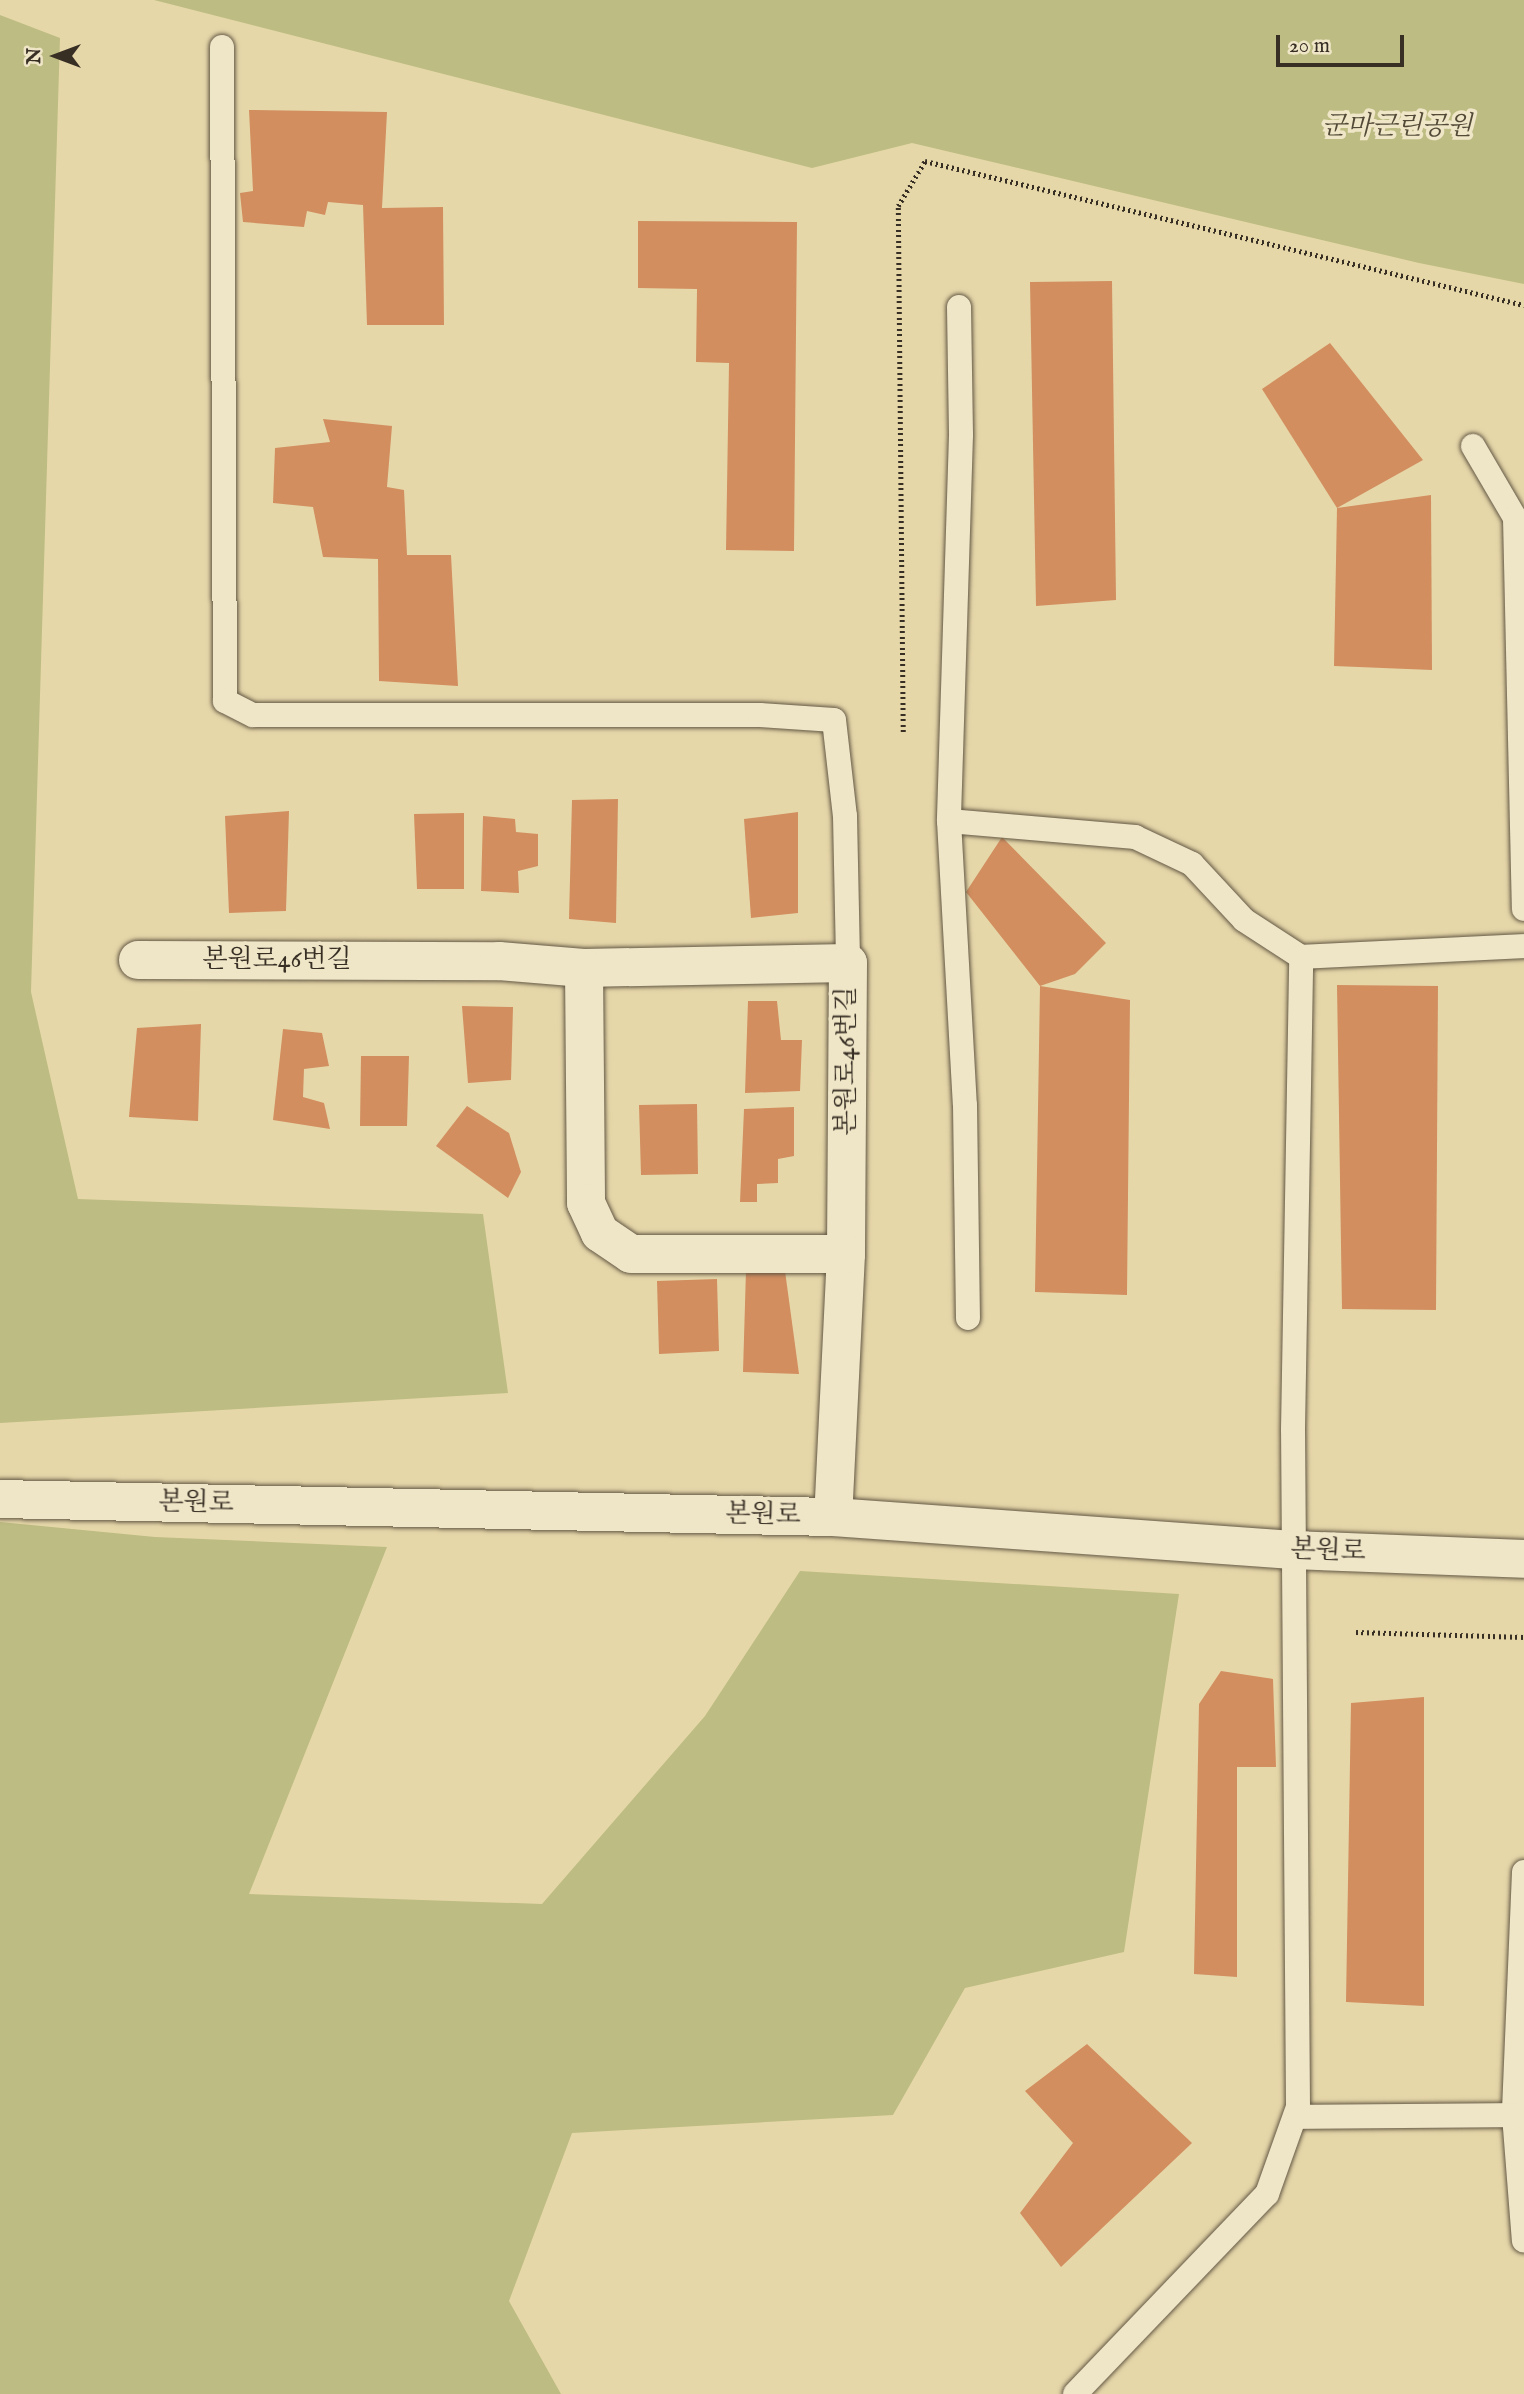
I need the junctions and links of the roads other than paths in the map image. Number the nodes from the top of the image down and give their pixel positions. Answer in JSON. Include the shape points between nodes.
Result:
{"nodes":[{"id":1,"x":222,"y":47,"type":"dead end"},
{"id":2,"x":959,"y":307,"type":"dead end"},
{"id":3,"x":1473,"y":446,"type":"dead end"},
{"id":4,"x":949,"y":821,"type":"junction"},
{"id":5,"x":1524,"y":909,"type":"edge"},
{"id":6,"x":1524,"y":946,"type":"edge"},
{"id":7,"x":1301,"y":957,"type":"junction"},
{"id":8,"x":138,"y":960,"type":"dead end"},
{"id":9,"x":848,"y":962,"type":"junction"},
{"id":10,"x":584,"y":968,"type":"junction"},
{"id":11,"x":846,"y":1254,"type":"junction"},
{"id":12,"x":968,"y":1318,"type":"dead end"},
{"id":13,"x":0,"y":1499,"type":"edge"},
{"id":14,"x":833,"y":1517,"type":"junction"},
{"id":15,"x":1293,"y":1550,"type":"junction"},
{"id":16,"x":1524,"y":1559,"type":"edge"},
{"id":17,"x":1524,"y":1872,"type":"edge"},
{"id":18,"x":1514,"y":2115,"type":"junction"},
{"id":19,"x":1295,"y":2117,"type":"junction"},
{"id":20,"x":1524,"y":2241,"type":"edge"},
{"id":21,"x":1075,"y":2394,"type":"edge"}],
"edges":[{"from":1,"to":9,"type":"lane","via":[[225,701],[253,715],[760,715],[834,720],[845,816]]},
{"from":2,"to":4,"type":"lane","via":[[961,435]]},
{"from":3,"to":5,"type":"lane","via":[[1515,518]]},
{"from":4,"to":7,"type":"lane","via":[[1135,837],[1192,864],[1244,920]]},
{"from":4,"to":12,"type":"lane","via":[[965,1105]]},
{"from":6,"to":7,"type":"lane"},
{"from":7,"to":15,"type":"lane"},
{"from":8,"to":10,"type":"street","name":"본원로46번길","via":[[499,961]]},
{"from":9,"to":10,"type":"street","name":"본원로46번길"},
{"from":9,"to":11,"type":"street","name":"본원로46번길"},
{"from":10,"to":11,"type":"street","via":[[586,1203],[600,1233],[631,1254]]},
{"from":11,"to":14,"type":"street","name":"본원로46번길"},
{"from":13,"to":14,"type":"street","name":"본원로"},
{"from":14,"to":15,"type":"street","name":"본원로"},
{"from":15,"to":16,"type":"street","name":"본원로"},
{"from":15,"to":19,"type":"lane"},
{"from":17,"to":18,"type":"lane"},
{"from":18,"to":19,"type":"lane"},
{"from":18,"to":20,"type":"lane"},
{"from":19,"to":21,"type":"lane","via":[[1267,2194]]}]}
